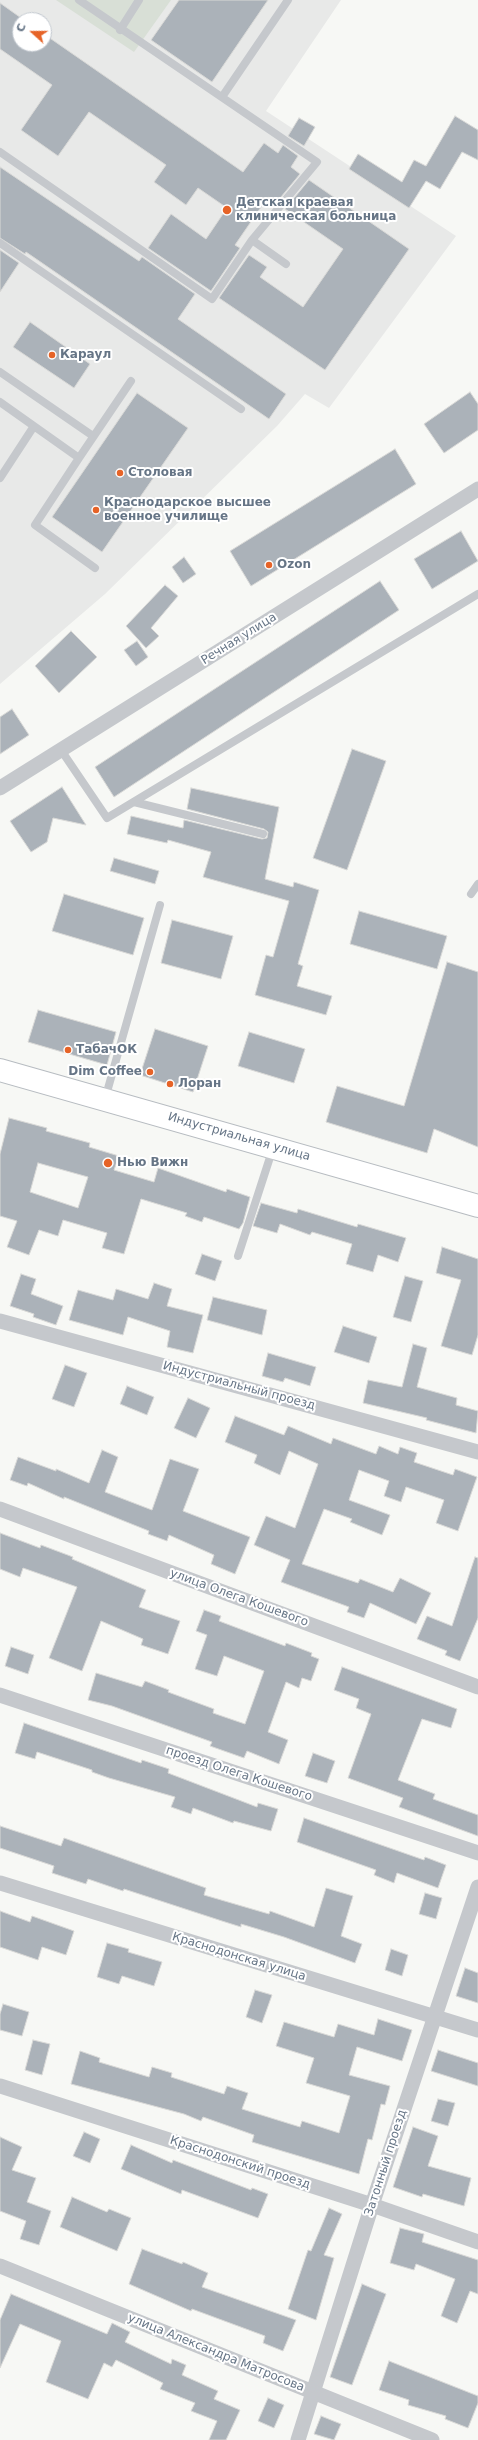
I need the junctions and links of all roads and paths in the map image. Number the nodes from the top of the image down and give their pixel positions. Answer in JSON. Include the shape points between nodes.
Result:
{"nodes":[{"id":1,"x":79,"y":0,"type":"edge"},
{"id":2,"x":139,"y":0,"type":"edge"},
{"id":3,"x":288,"y":0,"type":"edge"},
{"id":4,"x":120,"y":30,"type":"junction"},
{"id":5,"x":222,"y":97,"type":"junction"},
{"id":6,"x":0,"y":152,"type":"edge"},
{"id":7,"x":252,"y":240,"type":"junction"},
{"id":8,"x":0,"y":243,"type":"edge"},
{"id":9,"x":286,"y":264,"type":"dead end"},
{"id":10,"x":0,"y":372,"type":"edge"},
{"id":11,"x":131,"y":382,"type":"dead end"},
{"id":12,"x":0,"y":402,"type":"edge"},
{"id":13,"x":242,"y":409,"type":"dead end"},
{"id":14,"x":34,"y":426,"type":"junction"},
{"id":15,"x":94,"y":436,"type":"junction"},
{"id":16,"x":79,"y":458,"type":"junction"},
{"id":17,"x":0,"y":478,"type":"edge"},
{"id":18,"x":478,"y":489,"type":"edge"},
{"id":19,"x":95,"y":568,"type":"dead end"},
{"id":20,"x":478,"y":594,"type":"edge"},
{"id":21,"x":61,"y":750,"type":"junction"},
{"id":22,"x":0,"y":788,"type":"edge"},
{"id":23,"x":134,"y":802,"type":"junction"},
{"id":24,"x":263,"y":834,"type":"dead end"},
{"id":25,"x":478,"y":884,"type":"edge"},
{"id":26,"x":471,"y":894,"type":"dead end"},
{"id":27,"x":160,"y":905,"type":"dead end"},
{"id":28,"x":0,"y":1070,"type":"edge"},
{"id":29,"x":105,"y":1099,"type":"junction"},
{"id":30,"x":273,"y":1147,"type":"junction"},
{"id":31,"x":478,"y":1206,"type":"edge"},
{"id":32,"x":238,"y":1256,"type":"dead end"},
{"id":33,"x":0,"y":1321,"type":"edge"},
{"id":34,"x":478,"y":1452,"type":"edge"},
{"id":35,"x":0,"y":1509,"type":"edge"},
{"id":36,"x":478,"y":1687,"type":"edge"},
{"id":37,"x":0,"y":1695,"type":"edge"},
{"id":38,"x":478,"y":1853,"type":"edge"},
{"id":39,"x":0,"y":1883,"type":"edge"},
{"id":40,"x":478,"y":1887,"type":"edge"},
{"id":41,"x":434,"y":2017,"type":"junction"},
{"id":42,"x":478,"y":2030,"type":"edge"},
{"id":43,"x":0,"y":2086,"type":"edge"},
{"id":44,"x":372,"y":2205,"type":"junction"},
{"id":45,"x":478,"y":2242,"type":"edge"},
{"id":46,"x":0,"y":2266,"type":"edge"},
{"id":47,"x":314,"y":2392,"type":"junction"},
{"id":48,"x":298,"y":2440,"type":"edge"},
{"id":49,"x":432,"y":2440,"type":"edge"}],
"edges":[{"from":1,"to":4,"type":"lane"},
{"from":2,"to":4,"type":"lane"},
{"from":3,"to":5,"type":"lane"},
{"from":4,"to":5,"type":"lane"},
{"from":5,"to":7,"type":"lane","via":[[317,162]]},
{"from":6,"to":7,"type":"lane","via":[[212,299]]},
{"from":7,"to":9,"type":"lane"},
{"from":8,"to":13,"type":"lane"},
{"from":10,"to":15,"type":"lane"},
{"from":11,"to":15,"type":"lane"},
{"from":12,"to":14,"type":"lane"},
{"from":14,"to":16,"type":"lane"},
{"from":14,"to":17,"type":"lane"},
{"from":15,"to":16,"type":"lane"},
{"from":16,"to":19,"type":"lane","via":[[35,525]]},
{"from":18,"to":21,"type":"street","name":"Речная улица"},
{"from":20,"to":23,"type":"lane"},
{"from":21,"to":22,"type":"street","name":"Речная улица"},
{"from":21,"to":23,"type":"lane","via":[[107,818]]},
{"from":23,"to":24,"type":"lane"},
{"from":25,"to":26,"type":"lane"},
{"from":27,"to":29,"type":"lane"},
{"from":28,"to":29,"type":"main road","name":"Индустриальная улица"},
{"from":29,"to":30,"type":"main road","name":"Индустриальная улица"},
{"from":30,"to":31,"type":"main road","name":"Индустриальная улица"},
{"from":30,"to":32,"type":"lane"},
{"from":33,"to":34,"type":"street","name":"Индустриальный проезд"},
{"from":35,"to":36,"type":"street","name":"улица Олега Кошевого"},
{"from":37,"to":38,"type":"street","name":"проезд Олега Кошевого"},
{"from":39,"to":41,"type":"street","name":"Краснодонская улица"},
{"from":40,"to":41,"type":"street","name":"Затонный проезд"},
{"from":41,"to":42,"type":"street","name":"Краснодонская улица"},
{"from":41,"to":44,"type":"street","name":"Затонный проезд"},
{"from":43,"to":44,"type":"street","name":"Краснодонский проезд"},
{"from":44,"to":45,"type":"street","name":"Краснодонский проезд"},
{"from":44,"to":47,"type":"street","name":"Затонный проезд"},
{"from":46,"to":47,"type":"street","name":"улица Александра Матросова"},
{"from":47,"to":48,"type":"street","name":"Затонный проезд"},
{"from":47,"to":49,"type":"street","name":"улица Александра Матросова"}]}
